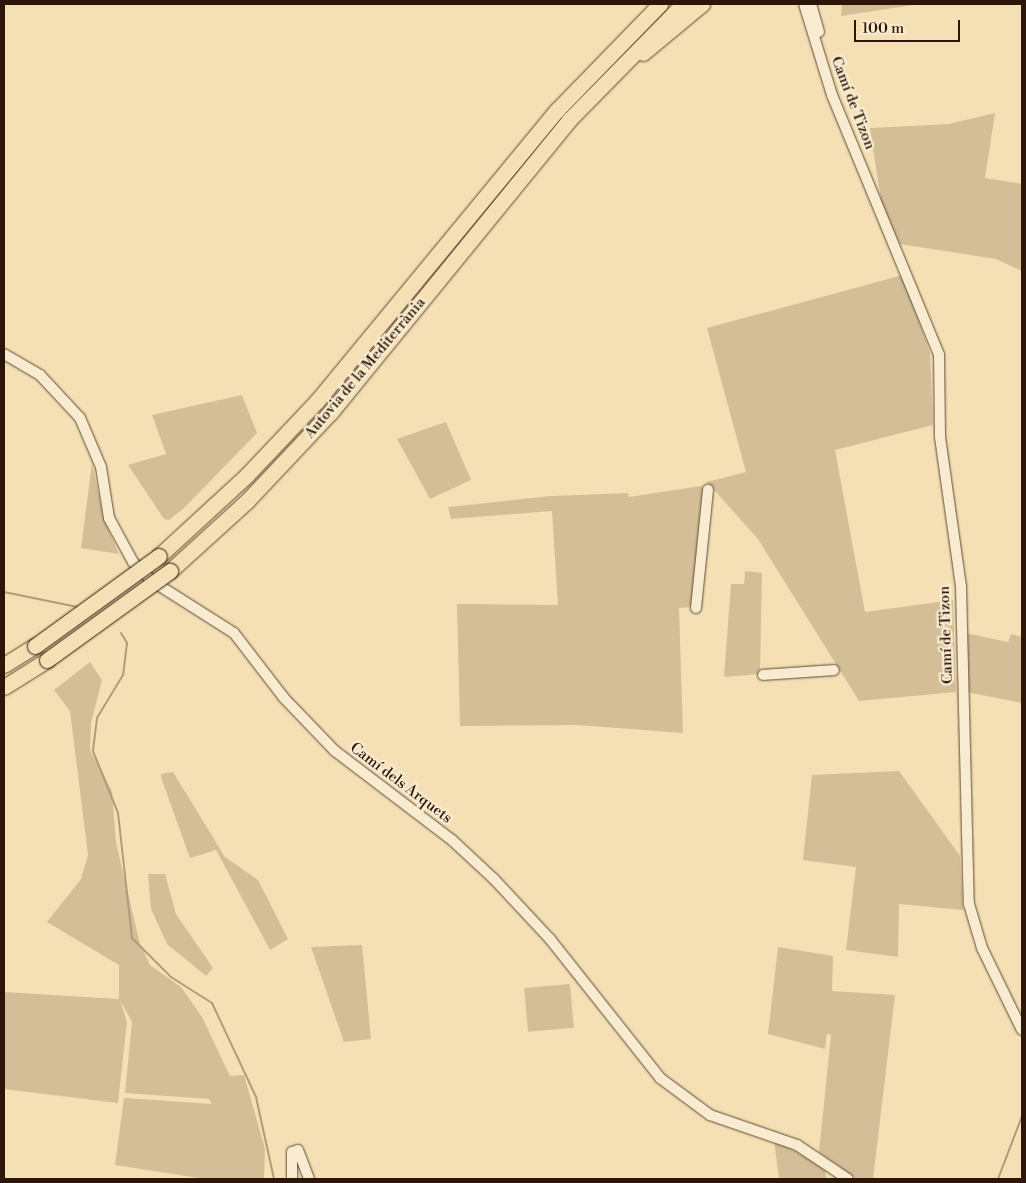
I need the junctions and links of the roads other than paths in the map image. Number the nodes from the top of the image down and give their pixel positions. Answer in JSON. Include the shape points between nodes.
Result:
{"nodes":[{"id":1,"x":646,"y":4,"type":"edge"},
{"id":2,"x":660,"y":4,"type":"edge"},
{"id":3,"x":682,"y":4,"type":"edge"},
{"id":4,"x":702,"y":4,"type":"edge"},
{"id":5,"x":804,"y":4,"type":"edge"},
{"id":6,"x":811,"y":4,"type":"edge"},
{"id":7,"x":617,"y":70,"type":"junction"},
{"id":8,"x":575,"y":89,"type":"junction"},
{"id":9,"x":880,"y":210,"type":"junction"},
{"id":10,"x":4,"y":354,"type":"edge"},
{"id":11,"x":708,"y":490,"type":"dead end"},
{"id":12,"x":696,"y":608,"type":"dead end"},
{"id":13,"x":4,"y":665,"type":"edge"},
{"id":14,"x":834,"y":670,"type":"dead end"},
{"id":15,"x":762,"y":675,"type":"dead end"},
{"id":16,"x":4,"y":687,"type":"edge"},
{"id":17,"x":1022,"y":1030,"type":"edge"},
{"id":18,"x":292,"y":1179,"type":"edge"},
{"id":19,"x":309,"y":1179,"type":"edge"},
{"id":20,"x":848,"y":1179,"type":"edge"}],
"edges":[{"from":1,"to":8,"type":"highway","via":[[581,74]]},
{"from":2,"to":8,"type":"highway","name":"Autovia de la Mediterrània"},
{"from":3,"to":7,"type":"highway","name":"Autovia de la Mediterrània"},
{"from":4,"to":7,"type":"highway","via":[[631,64]]},
{"from":5,"to":9,"type":"street","name":"Camí de Tizon","via":[[832,95]]},
{"from":6,"to":9,"type":"street","name":"Camí de Tizon"},
{"from":7,"to":16,"type":"highway","name":"Autovia de la Mediterrània","bridge":true,"via":[[515,184],[331,412],[248,500],[170,571]]},
{"from":8,"to":13,"type":"highway","name":"Autovia de la Mediterrània","bridge":true,"via":[[317,401],[247,475],[159,556]]},
{"from":9,"to":17,"type":"street","name":"Camí de Tizon","via":[[939,354],[940,437],[960,586],[969,904],[982,948]]},
{"from":10,"to":20,"type":"street","name":"Camí dels Arquets","via":[[40,375],[80,418],[101,467],[109,518],[133,562],[152,581],[234,633],[324,740],[452,840],[494,879],[550,938],[660,1078],[710,1115],[797,1145]]},
{"from":11,"to":12,"type":"street"},
{"from":14,"to":15,"type":"street"},
{"from":18,"to":19,"type":"street","via":[[292,1152],[298,1150]]}]}
